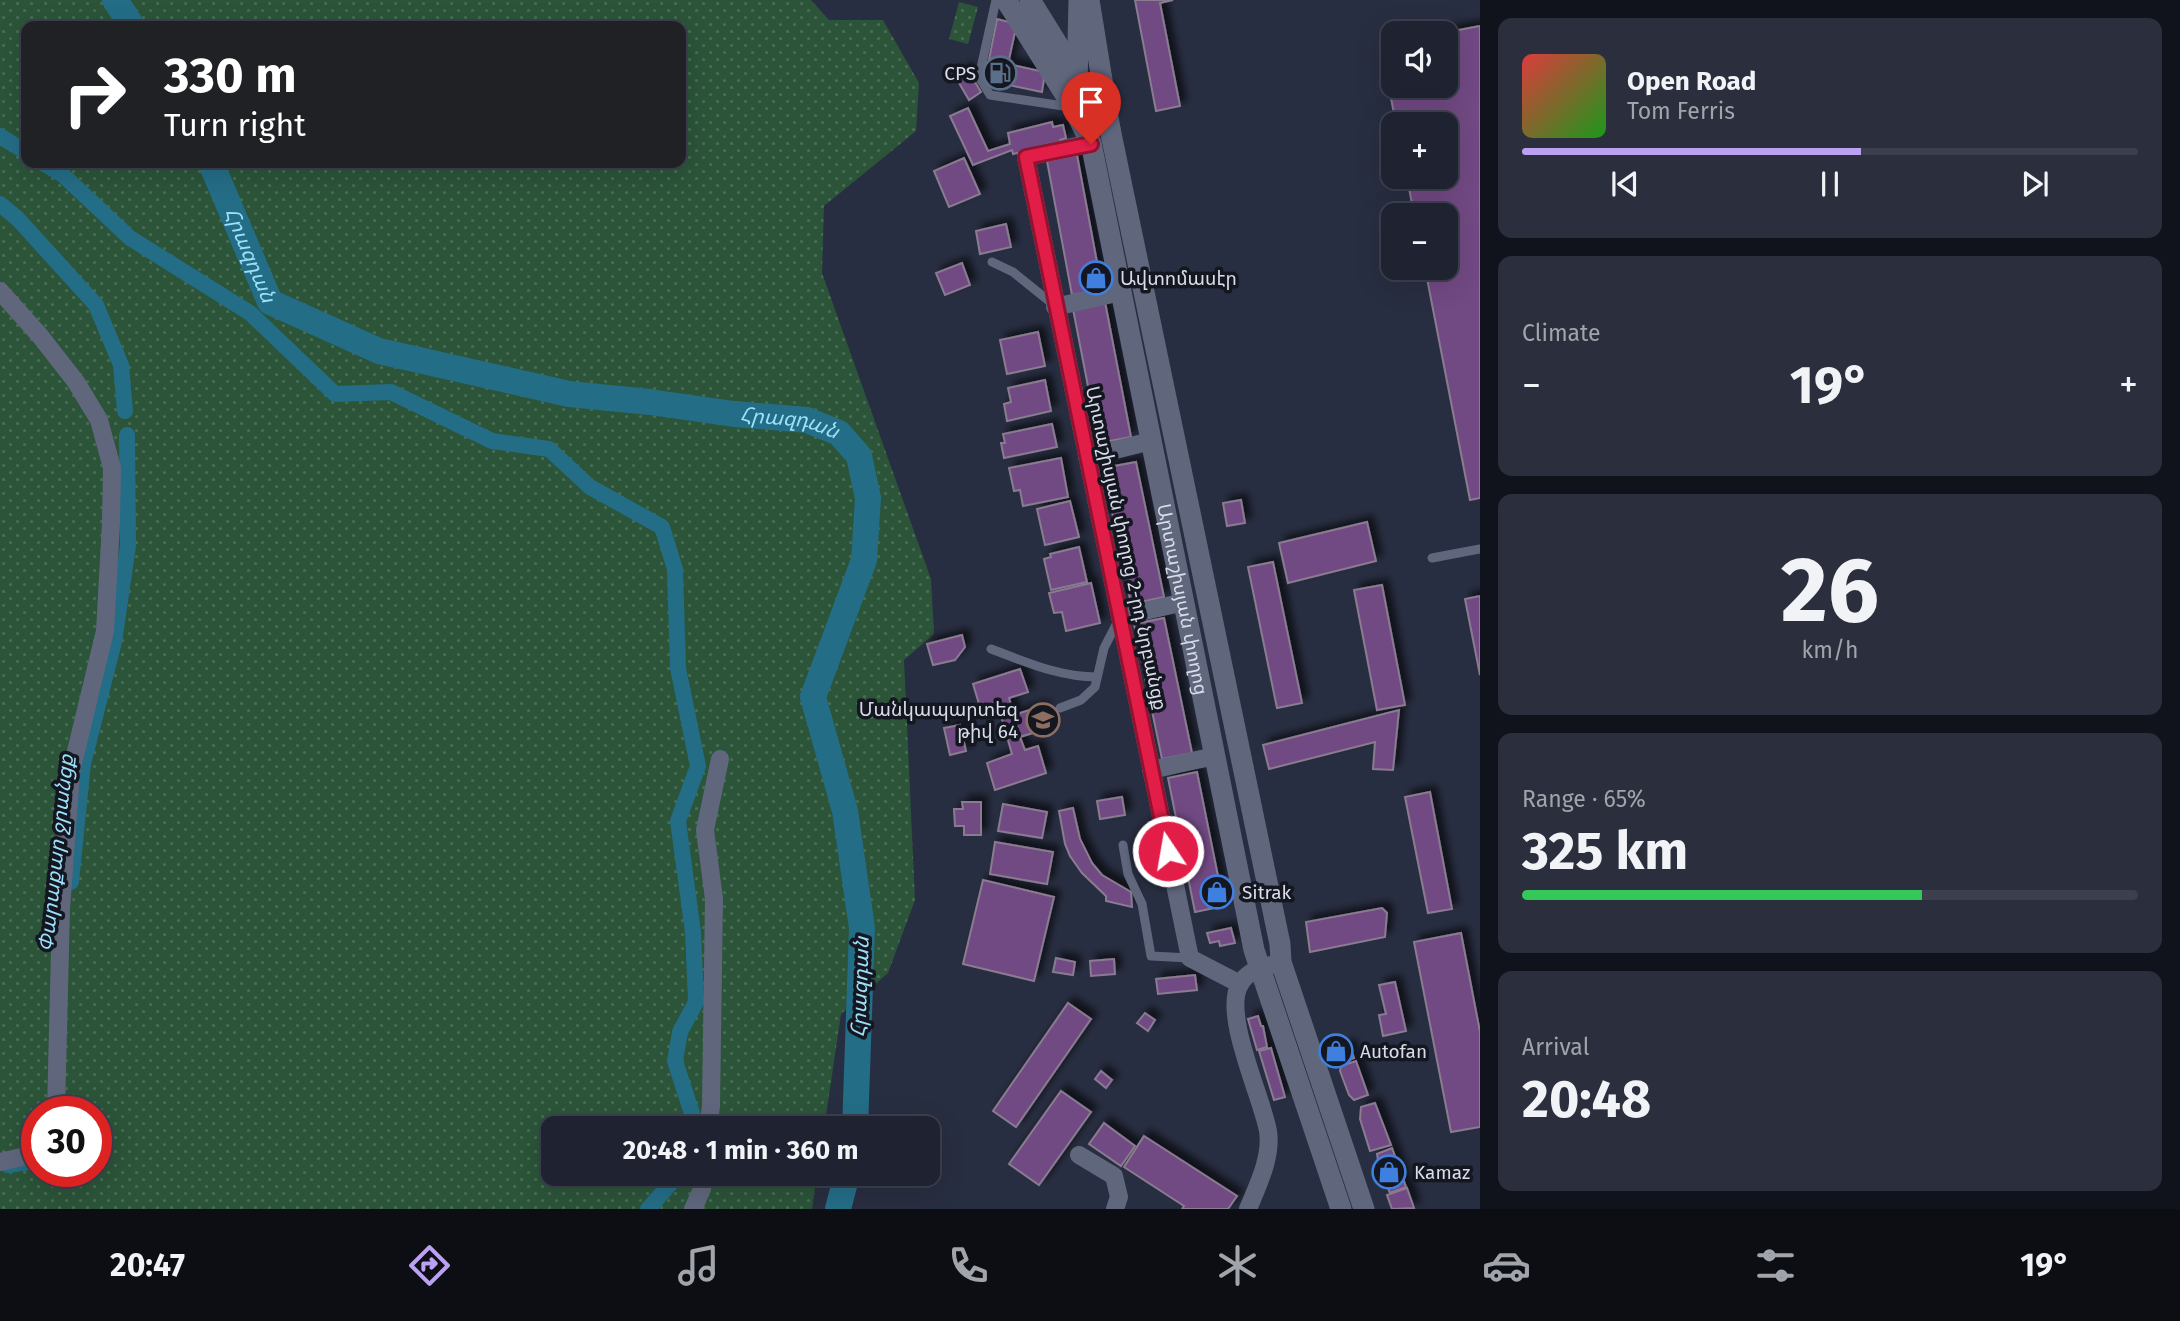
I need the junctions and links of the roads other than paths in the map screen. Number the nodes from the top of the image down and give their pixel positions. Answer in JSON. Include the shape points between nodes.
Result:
{"nodes":[{"id":1,"x":996,"y":0,"type":"edge"},
{"id":2,"x":1006,"y":0,"type":"edge"},
{"id":3,"x":1030,"y":0,"type":"edge"},
{"id":4,"x":1079,"y":0,"type":"edge"},
{"id":5,"x":1089,"y":0,"type":"edge"},
{"id":6,"x":1078,"y":78,"type":"junction"},
{"id":7,"x":1073,"y":107,"type":"junction"},
{"id":8,"x":1110,"y":129,"type":"junction"},
{"id":9,"x":1091,"y":144,"type":"junction"},
{"id":10,"x":992,"y":261,"type":"dead end"},
{"id":11,"x":0,"y":291,"type":"edge"},
{"id":12,"x":1121,"y":292,"type":"junction"},
{"id":13,"x":1055,"y":307,"type":"junction"},
{"id":14,"x":1152,"y":441,"type":"junction"},
{"id":15,"x":1087,"y":457,"type":"junction"},
{"id":16,"x":1480,"y":549,"type":"edge"},
{"id":17,"x":1432,"y":558,"type":"dead end"},
{"id":18,"x":1184,"y":602,"type":"junction"},
{"id":19,"x":1120,"y":617,"type":"junction"},
{"id":20,"x":991,"y":649,"type":"dead end"},
{"id":21,"x":1097,"y":677,"type":"junction"},
{"id":22,"x":1060,"y":708,"type":"dead end"},
{"id":23,"x":1215,"y":756,"type":"junction"},
{"id":24,"x":720,"y":759,"type":"dead end"},
{"id":25,"x":1152,"y":770,"type":"junction"},
{"id":26,"x":1123,"y":845,"type":"dead end"},
{"id":27,"x":1190,"y":958,"type":"junction"},
{"id":28,"x":1282,"y":962,"type":"junction"},
{"id":29,"x":1259,"y":968,"type":"junction"},
{"id":30,"x":1240,"y":984,"type":"junction"},
{"id":31,"x":56,"y":1096,"type":"edge"},
{"id":32,"x":709,"y":1116,"type":"edge"},
{"id":33,"x":1079,"y":1155,"type":"dead end"},
{"id":34,"x":21,"y":1157,"type":"edge"},
{"id":35,"x":0,"y":1162,"type":"edge"},
{"id":36,"x":702,"y":1186,"type":"edge"},
{"id":37,"x":693,"y":1209,"type":"edge"},
{"id":38,"x":1115,"y":1209,"type":"edge"},
{"id":39,"x":1248,"y":1209,"type":"edge"},
{"id":40,"x":1341,"y":1209,"type":"edge"},
{"id":41,"x":1364,"y":1209,"type":"edge"}],
"edges":[{"from":1,"to":7,"type":"lane","via":[[979,77],[990,95]]},
{"from":2,"to":7,"type":"main road","name":"Արտաշիսյան փողոց"},
{"from":3,"to":6,"type":"main road","name":"Արտաշիսյան փողոց"},
{"from":4,"to":6,"type":"main road"},
{"from":5,"to":8,"type":"main road"},
{"from":6,"to":7,"type":"main road"},
{"from":6,"to":8,"type":"main road","name":"Արտաշիսյան փողոց"},
{"from":7,"to":9,"type":"main road","name":"Արտաշիսյան փողոց"},
{"from":8,"to":28,"type":"main road","name":"Արտաշիսյան փողոց"},
{"from":9,"to":12,"type":"main road","name":"Արտաշիսյան փողոց"},
{"from":9,"to":13,"type":"street","name":"Արտաշիսյան փողոց 2-րդ նրբանցք","via":[[1026,157]]},
{"from":10,"to":13,"type":"lane"},
{"from":11,"to":31,"type":"street","via":[[76,382],[99,420],[112,468],[105,631],[71,772],[61,909]]},
{"from":12,"to":13,"type":"street"},
{"from":12,"to":14,"type":"main road","name":"Արտաշիսյան փողոց"},
{"from":13,"to":15,"type":"street","name":"Արտաշիսյան փողոց 2-րդ նրբանցք"},
{"from":14,"to":15,"type":"street"},
{"from":14,"to":18,"type":"main road","name":"Արտաշիսյան փողոց"},
{"from":15,"to":19,"type":"street","name":"Արտաշիսյան փողոց 2-րդ նրբանցք"},
{"from":16,"to":17,"type":"lane"},
{"from":18,"to":19,"type":"street"},
{"from":18,"to":23,"type":"main road","name":"Արտաշիսյան փողոց"},
{"from":19,"to":21,"type":"lane","via":[[1104,648]]},
{"from":19,"to":25,"type":"street","name":"Արտաշիսյան փողոց 2-րդ նրբանցք"},
{"from":20,"to":21,"type":"lane","via":[[1050,671]]},
{"from":21,"to":22,"type":"lane","via":[[1091,693]]},
{"from":23,"to":25,"type":"street"},
{"from":23,"to":29,"type":"main road","name":"Արտաշիսյան փողոց"},
{"from":24,"to":32,"type":"street","via":[[705,830],[714,900]]},
{"from":25,"to":27,"type":"street","name":"Արտաշիսյան փողոց 2-րդ նրբանցք"},
{"from":26,"to":27,"type":"lane","via":[[1128,874],[1142,904],[1151,956]]},
{"from":27,"to":30,"type":"street"},
{"from":28,"to":29,"type":"street"},
{"from":28,"to":41,"type":"main road","name":"Արտաշիսյան փողոց"},
{"from":29,"to":30,"type":"street"},
{"from":29,"to":40,"type":"main road","name":"Արտաշիսյան փողոց"},
{"from":30,"to":39,"type":"street","via":[[1234,1008],[1268,1132],[1263,1173]]},
{"from":33,"to":38,"type":"street","via":[[1115,1176],[1119,1197]]},
{"from":34,"to":35,"type":"street"},
{"from":36,"to":37,"type":"street"}]}
